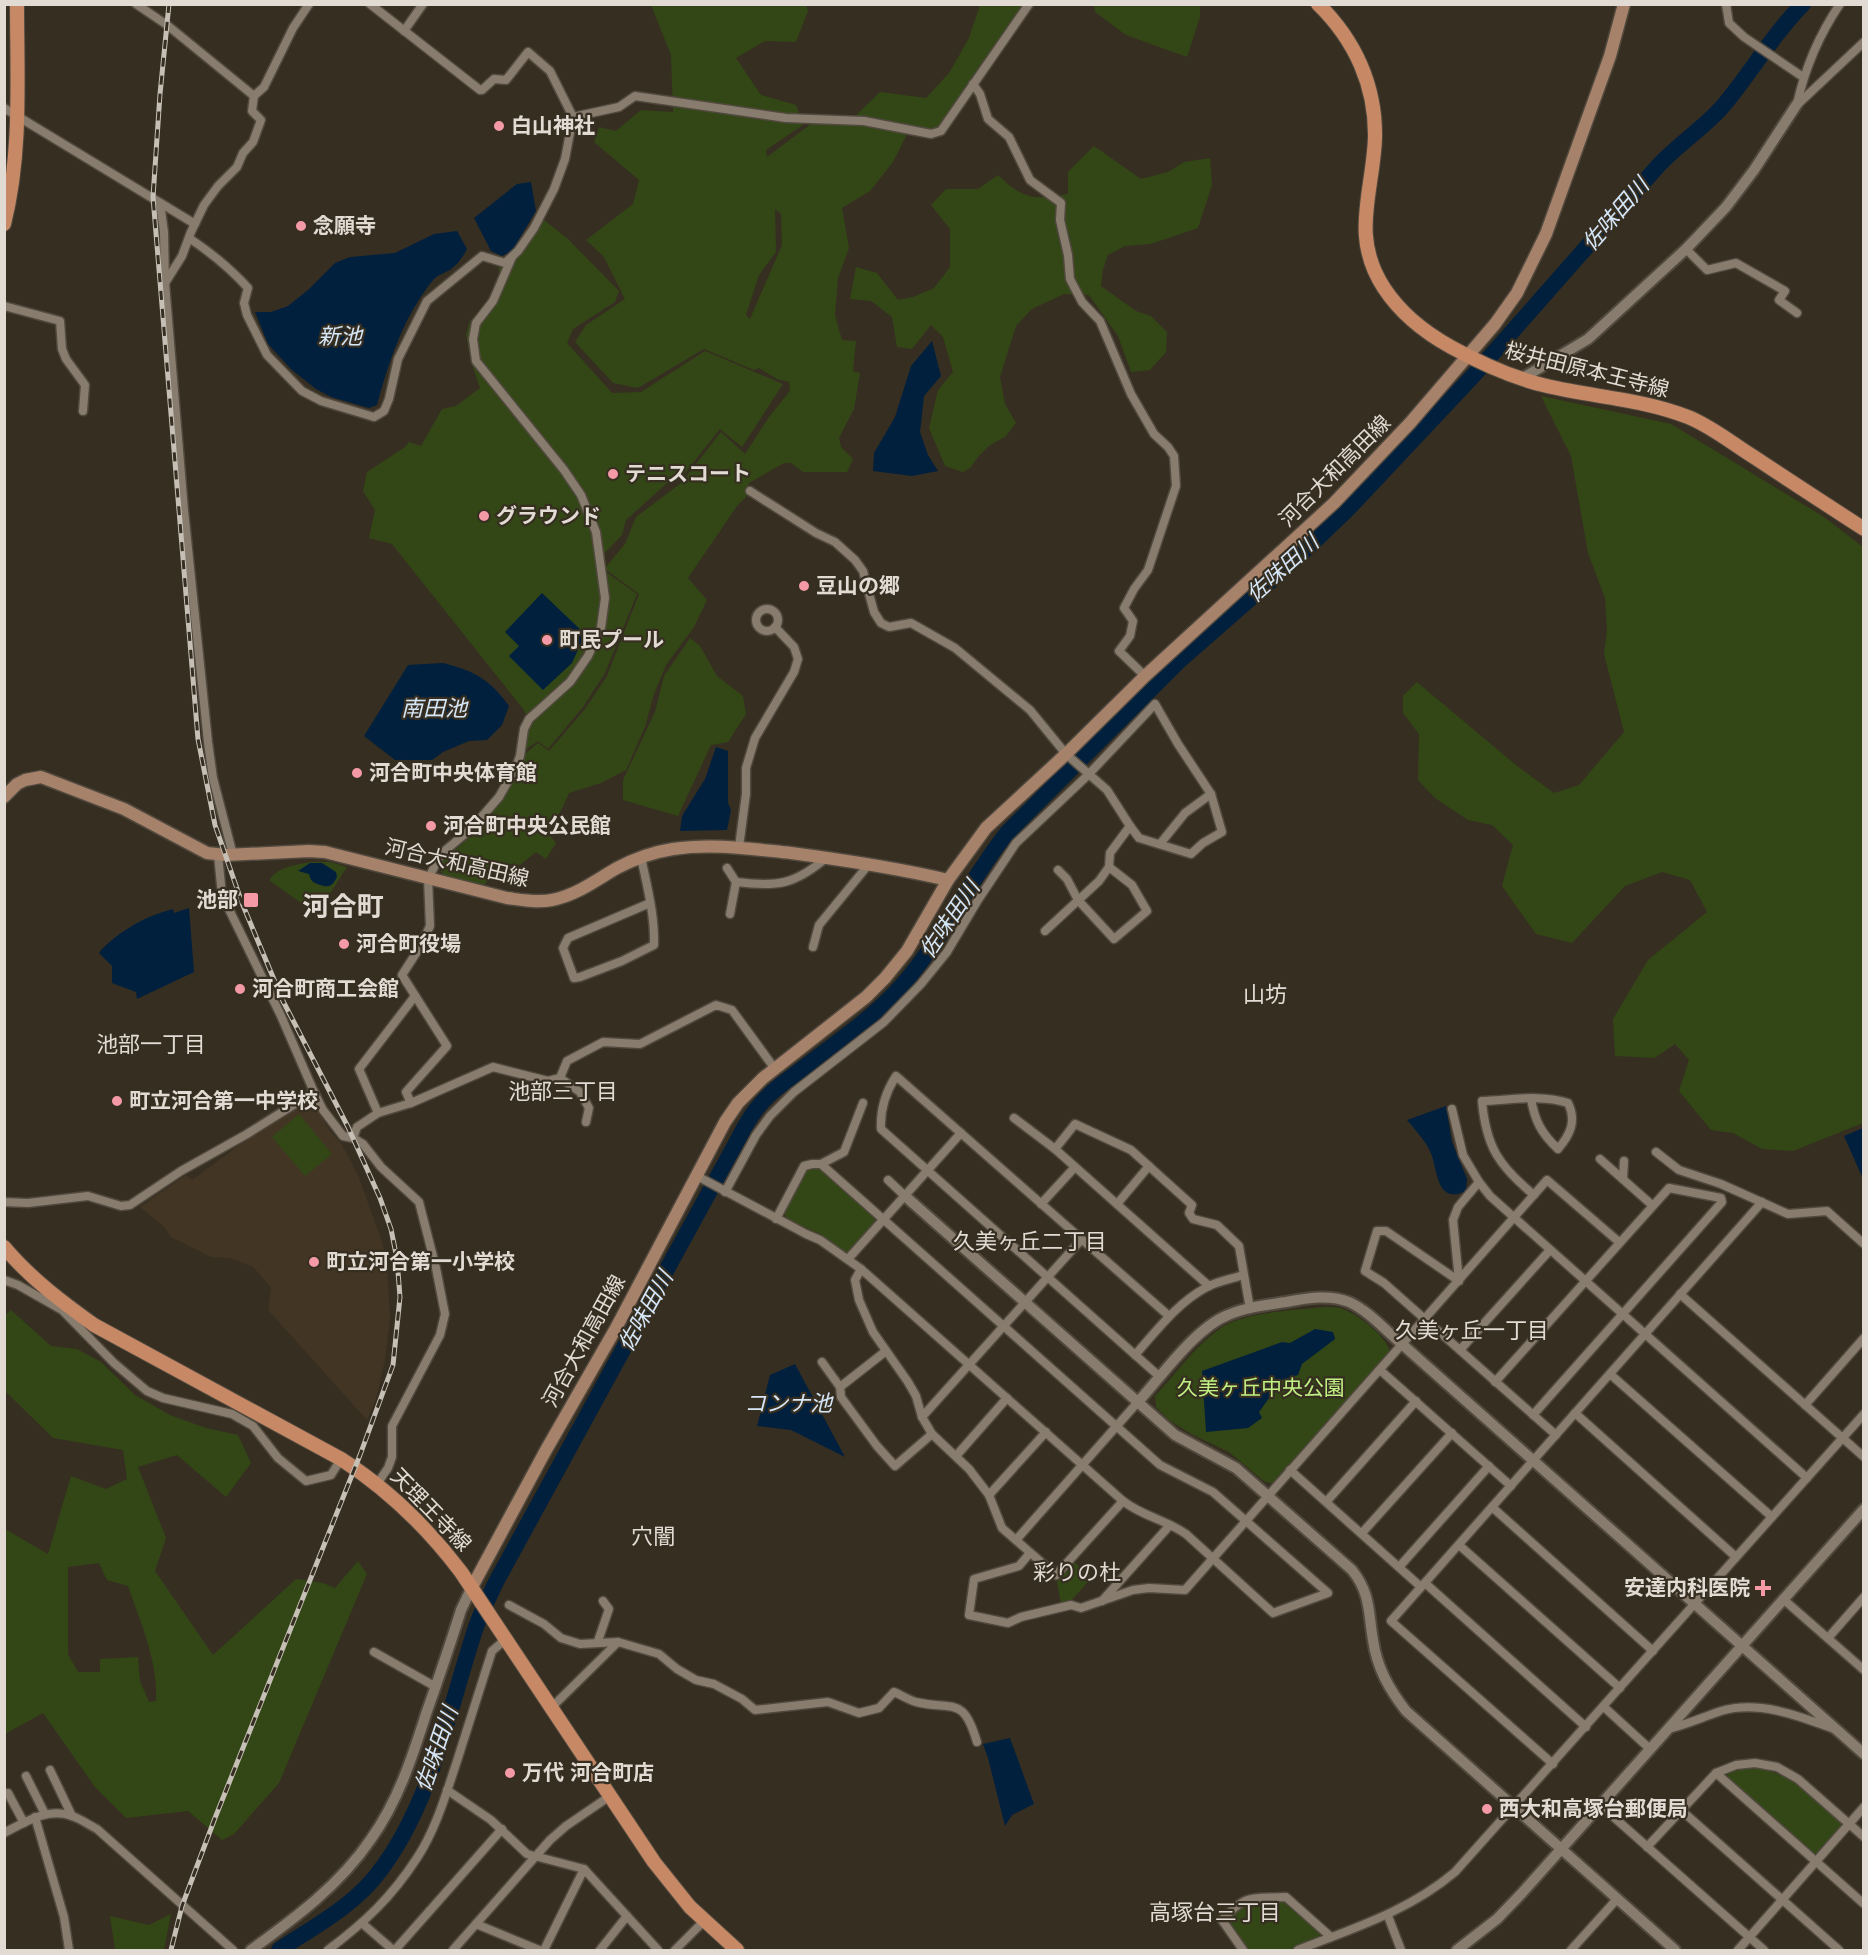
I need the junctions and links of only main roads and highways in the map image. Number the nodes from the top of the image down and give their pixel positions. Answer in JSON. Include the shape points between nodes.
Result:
{"nodes":[{"id":1,"x":18,"y":4,"type":"edge"},
{"id":2,"x":1318,"y":4,"type":"edge"},
{"id":3,"x":1624,"y":4,"type":"edge"},
{"id":4,"x":4,"y":224,"type":"edge"},
{"id":5,"x":1471,"y":358,"type":"junction"},
{"id":6,"x":1863,"y":529,"type":"edge"},
{"id":7,"x":4,"y":797,"type":"edge"},
{"id":8,"x":948,"y":880,"type":"junction"},
{"id":9,"x":4,"y":1247,"type":"edge"},
{"id":10,"x":474,"y":1591,"type":"junction"},
{"id":11,"x":737,"y":1950,"type":"edge"}],
"edges":[{"from":1,"to":4,"type":"main road","via":[[14,176]]},
{"from":2,"to":5,"type":"main road","name":"桜井田原本王寺線","via":[[1349,40],[1371,98],[1375,137],[1365,230],[1374,269],[1403,312],[1431,336]]},
{"from":3,"to":5,"type":"main road","name":"河合大和高田線","via":[[1610,56],[1546,234],[1517,293]]},
{"from":5,"to":6,"type":"main road","name":"桜井田原本王寺線","via":[[1521,379],[1642,403],[1691,418]]},
{"from":5,"to":8,"type":"main road","name":"河合大和高田線","via":[[1334,503],[986,828]]},
{"from":7,"to":8,"type":"main road","name":"河合大和高田線","via":[[17,784],[41,777],[124,809],[198,849],[218,855],[325,852],[533,902],[573,894],[641,857],[696,846],[826,858]]},
{"from":8,"to":10,"type":"main road","name":"河合大和高田線","via":[[907,951],[885,978],[775,1069],[738,1103],[725,1122],[616,1328],[546,1450]]},
{"from":9,"to":10,"type":"main road","name":"天理王寺線","via":[[37,1281],[94,1325],[341,1459],[377,1484],[436,1540]]},
{"from":10,"to":11,"type":"main road","name":"天理王寺線","via":[[668,1880],[704,1921]]}]}
